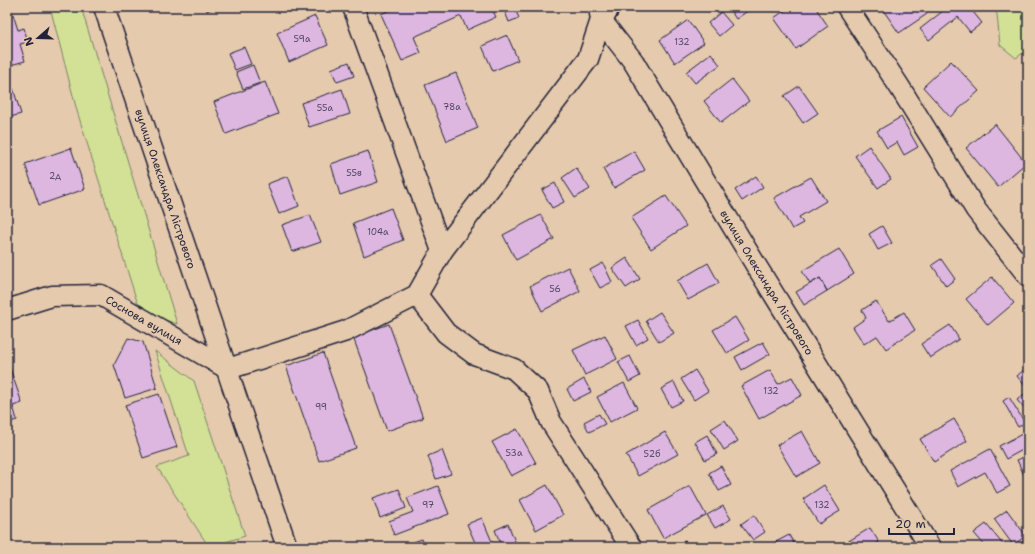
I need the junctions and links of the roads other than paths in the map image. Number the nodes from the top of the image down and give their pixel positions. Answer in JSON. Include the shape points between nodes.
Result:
{"nodes":[{"id":1,"x":104,"y":7,"type":"edge"},
{"id":2,"x":353,"y":7,"type":"edge"},
{"id":3,"x":847,"y":7,"type":"edge"},
{"id":4,"x":604,"y":11,"type":"edge"},
{"id":5,"x":442,"y":251,"type":"junction"},
{"id":6,"x":1028,"y":276,"type":"edge"},
{"id":7,"x":417,"y":295,"type":"junction"},
{"id":8,"x":7,"y":310,"type":"edge"},
{"id":9,"x":228,"y":369,"type":"junction"},
{"id":10,"x":288,"y":547,"type":"edge"},
{"id":11,"x":631,"y":547,"type":"edge"},
{"id":12,"x":930,"y":547,"type":"edge"}],
"edges":[{"from":1,"to":9,"type":"street","name":"вулиця Олександра Лістрового"},
{"from":2,"to":5,"type":"street"},
{"from":3,"to":6,"type":"street","via":[[976,210]]},
{"from":4,"to":5,"type":"street","name":"вулиця Олександра Лістрового","via":[[588,59]]},
{"from":4,"to":12,"type":"street","name":"вулиця Олександра Лістрового","via":[[757,267]]},
{"from":5,"to":7,"type":"street","name":"вулиця Олександра Лістрового"},
{"from":7,"to":9,"type":"street","via":[[346,331]]},
{"from":7,"to":11,"type":"street","via":[[446,333],[474,354],[514,368],[538,391],[552,422]]},
{"from":8,"to":9,"type":"street","name":"Соснова вулиця","via":[[52,296],[101,296]]},
{"from":9,"to":10,"type":"street","name":"вулиця Олександра Лістрового"}]}
